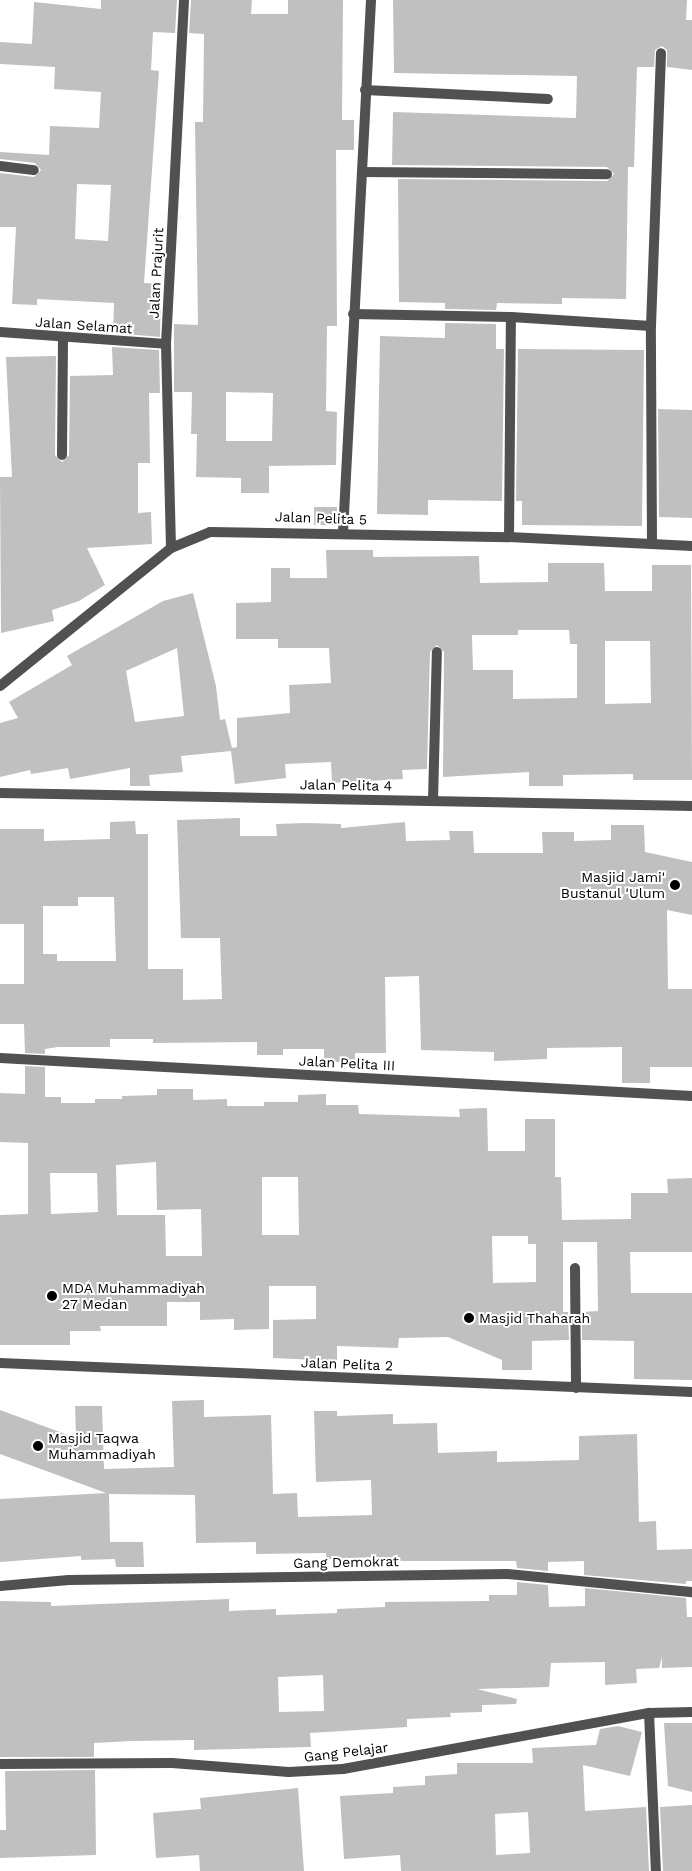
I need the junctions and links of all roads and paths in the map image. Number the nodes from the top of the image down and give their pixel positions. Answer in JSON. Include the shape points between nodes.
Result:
{"nodes":[{"id":1,"x":184,"y":0,"type":"edge"},
{"id":2,"x":371,"y":0,"type":"edge"},
{"id":3,"x":661,"y":53,"type":"dead end"},
{"id":4,"x":365,"y":90,"type":"junction"},
{"id":5,"x":548,"y":99,"type":"dead end"},
{"id":6,"x":0,"y":166,"type":"edge"},
{"id":7,"x":34,"y":170,"type":"dead end"},
{"id":8,"x":362,"y":172,"type":"junction"},
{"id":9,"x":607,"y":174,"type":"dead end"},
{"id":10,"x":352,"y":314,"type":"junction"},
{"id":11,"x":510,"y":317,"type":"junction"},
{"id":12,"x":652,"y":326,"type":"junction"},
{"id":13,"x":0,"y":332,"type":"edge"},
{"id":14,"x":63,"y":338,"type":"junction"},
{"id":15,"x":166,"y":344,"type":"junction"},
{"id":16,"x":62,"y":455,"type":"dead end"},
{"id":17,"x":342,"y":533,"type":"junction"},
{"id":18,"x":509,"y":537,"type":"junction"},
{"id":19,"x":652,"y":544,"type":"junction"},
{"id":20,"x":692,"y":546,"type":"edge"},
{"id":21,"x":171,"y":548,"type":"junction"},
{"id":22,"x":437,"y":652,"type":"dead end"},
{"id":23,"x":0,"y":686,"type":"edge"},
{"id":24,"x":0,"y":793,"type":"edge"},
{"id":25,"x":433,"y":800,"type":"junction"},
{"id":26,"x":692,"y":806,"type":"edge"},
{"id":27,"x":0,"y":1058,"type":"edge"},
{"id":28,"x":692,"y":1096,"type":"edge"},
{"id":29,"x":574,"y":1268,"type":"dead end"},
{"id":30,"x":0,"y":1363,"type":"edge"},
{"id":31,"x":576,"y":1388,"type":"junction"},
{"id":32,"x":692,"y":1392,"type":"edge"},
{"id":33,"x":0,"y":1586,"type":"edge"},
{"id":34,"x":692,"y":1592,"type":"edge"},
{"id":35,"x":692,"y":1712,"type":"edge"},
{"id":36,"x":649,"y":1713,"type":"junction"},
{"id":37,"x":0,"y":1764,"type":"edge"},
{"id":38,"x":656,"y":1871,"type":"edge"}],
"edges":[{"from":1,"to":15,"type":"street","name":"Jalan Prajurit"},
{"from":2,"to":4,"type":"street"},
{"from":3,"to":12,"type":"street"},
{"from":4,"to":5,"type":"street"},
{"from":4,"to":8,"type":"street"},
{"from":6,"to":7,"type":"street"},
{"from":8,"to":9,"type":"street"},
{"from":8,"to":10,"type":"street"},
{"from":10,"to":11,"type":"street"},
{"from":10,"to":17,"type":"street"},
{"from":11,"to":12,"type":"street"},
{"from":11,"to":18,"type":"street"},
{"from":12,"to":19,"type":"street"},
{"from":13,"to":14,"type":"street","name":"Jalan Selamat"},
{"from":14,"to":15,"type":"street","name":"Jalan Selamat"},
{"from":14,"to":16,"type":"street"},
{"from":15,"to":21,"type":"street","name":"Jalan Prajurit"},
{"from":17,"to":18,"type":"street","name":"Jalan Pelita 5"},
{"from":17,"to":21,"type":"street","name":"Jalan Pelita 5","via":[[219,530]]},
{"from":18,"to":19,"type":"street","name":"Jalan Pelita 5"},
{"from":19,"to":20,"type":"street","name":"Jalan Pelita 5"},
{"from":21,"to":23,"type":"street","name":"Jalan Pelita 5"},
{"from":22,"to":25,"type":"street"},
{"from":24,"to":25,"type":"street","name":"Jalan Pelita 4"},
{"from":25,"to":26,"type":"street","name":"Jalan Pelita 4"},
{"from":27,"to":28,"type":"street","name":"Jalan Pelita III"},
{"from":29,"to":31,"type":"street"},
{"from":30,"to":31,"type":"street","name":"Jalan Pelita 2"},
{"from":31,"to":32,"type":"street","name":"Jalan Pelita 2"},
{"from":33,"to":34,"type":"street","name":"Gang Demokrat","via":[[79,1580],[507,1574]]},
{"from":35,"to":36,"type":"street","name":"Gang Pelajar"},
{"from":36,"to":37,"type":"street","name":"Gang Pelajar","via":[[343,1769],[288,1772],[172,1763]]},
{"from":36,"to":38,"type":"street"}]}
